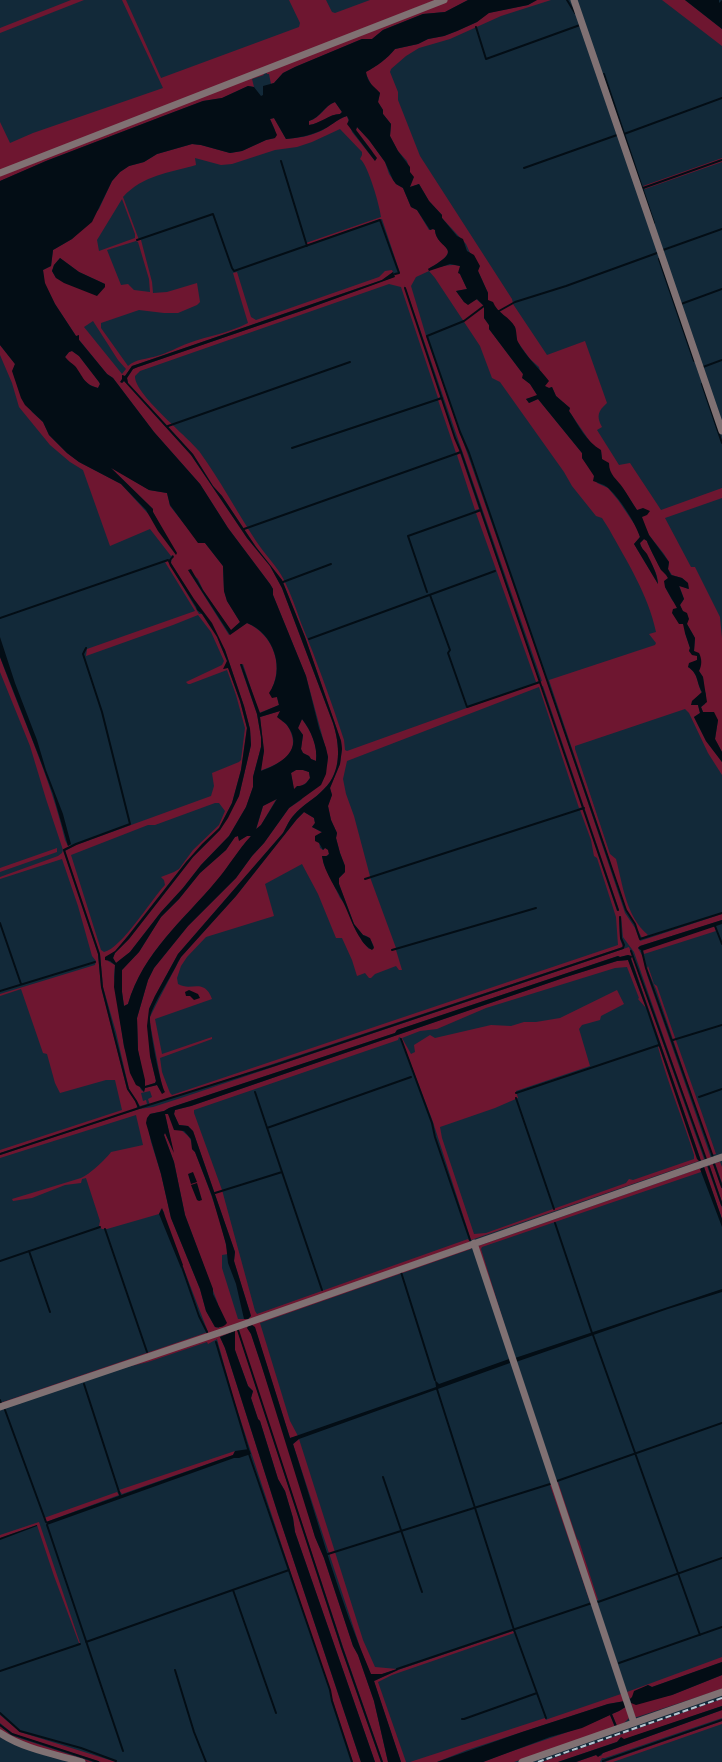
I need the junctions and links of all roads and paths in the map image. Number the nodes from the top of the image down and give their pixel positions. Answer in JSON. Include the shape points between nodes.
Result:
{"nodes":[{"id":1,"x":444,"y":0,"type":"edge"},
{"id":2,"x":574,"y":0,"type":"edge"},
{"id":3,"x":0,"y":173,"type":"edge"},
{"id":4,"x":722,"y":431,"type":"edge"},
{"id":5,"x":722,"y":1157,"type":"edge"},
{"id":6,"x":474,"y":1243,"type":"junction"},
{"id":7,"x":0,"y":1407,"type":"edge"},
{"id":8,"x":722,"y":1692,"type":"edge"},
{"id":9,"x":634,"y":1723,"type":"junction"},
{"id":10,"x":0,"y":1733,"type":"edge"},
{"id":11,"x":82,"y":1762,"type":"edge"},
{"id":12,"x":522,"y":1762,"type":"edge"}],
"edges":[{"from":1,"to":3,"type":"street"},
{"from":2,"to":4,"type":"street"},
{"from":5,"to":6,"type":"street"},
{"from":6,"to":7,"type":"street"},
{"from":6,"to":9,"type":"street"},
{"from":8,"to":9,"type":"street"},
{"from":9,"to":12,"type":"street"},
{"from":10,"to":11,"type":"street","via":[[23,1745]]}]}
